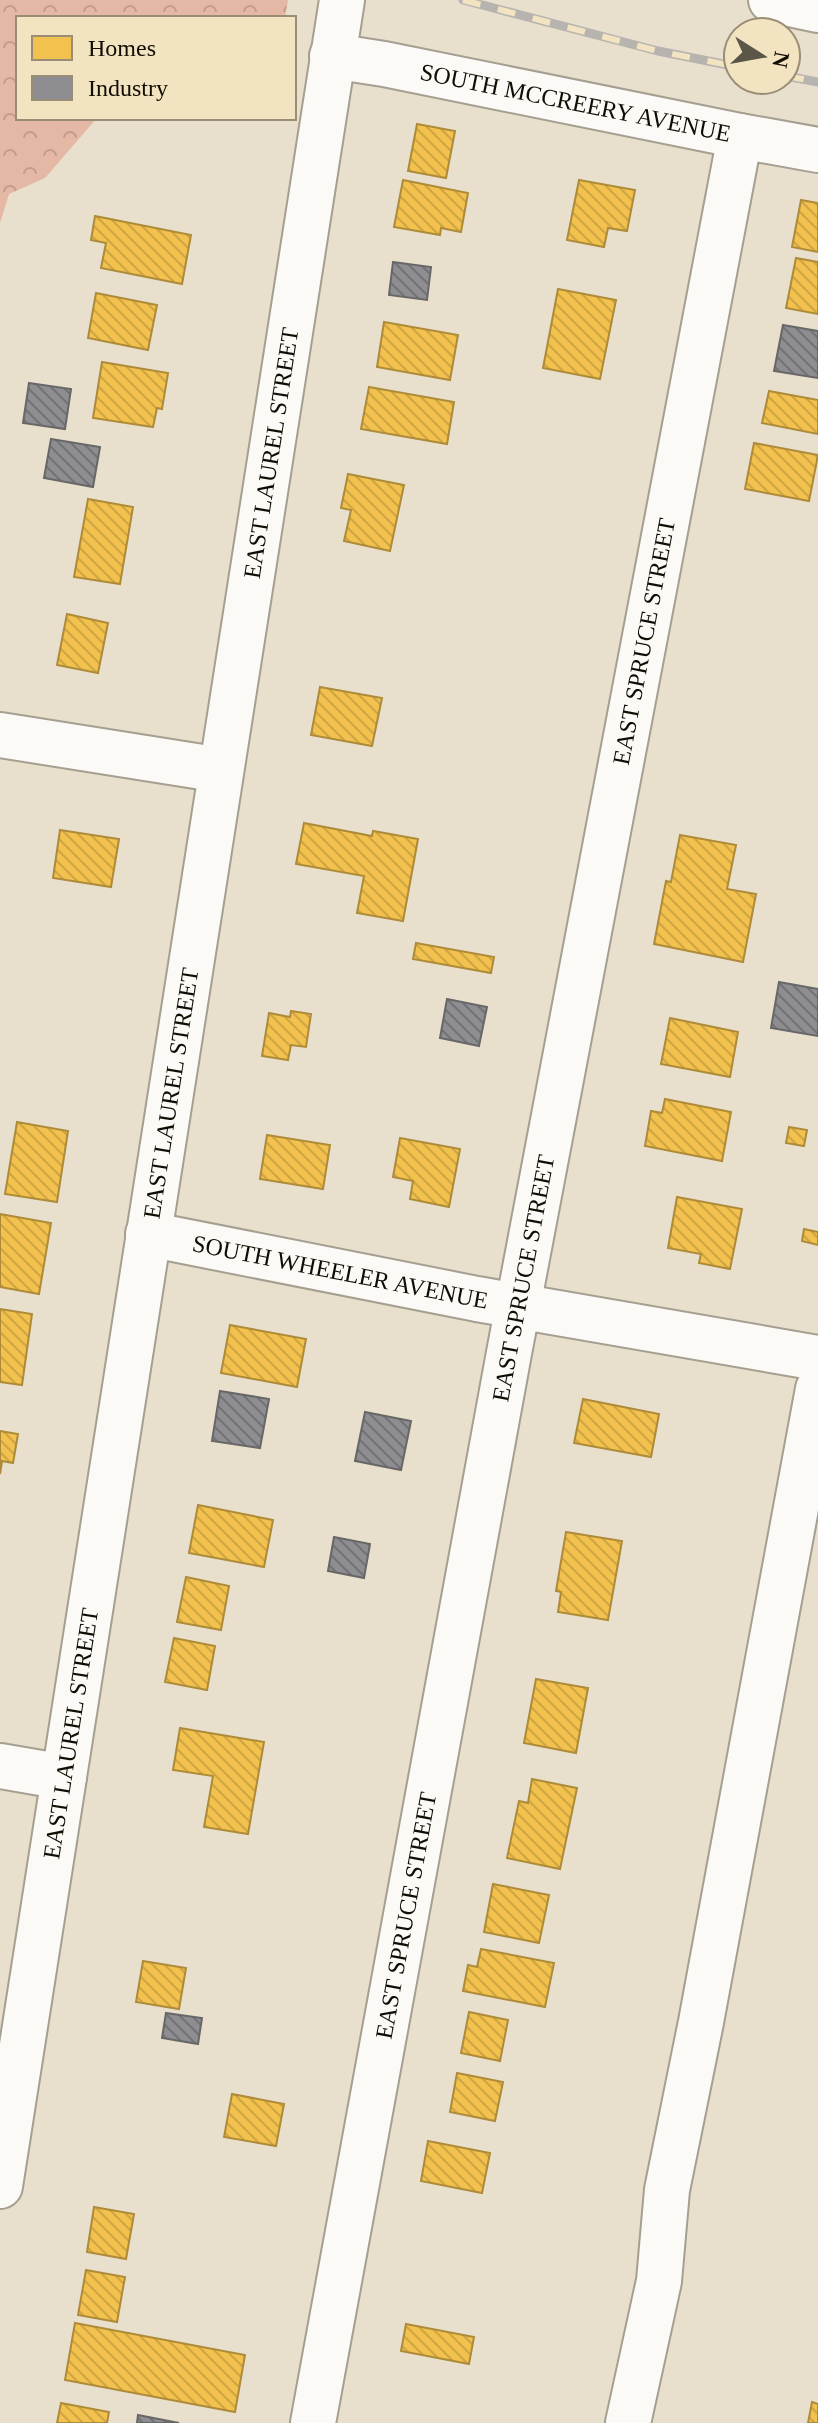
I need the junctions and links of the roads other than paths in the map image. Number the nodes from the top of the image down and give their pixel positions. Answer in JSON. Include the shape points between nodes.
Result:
{"nodes":[{"id":1,"x":342,"y":0,"type":"edge"},
{"id":2,"x":771,"y":0,"type":"edge"},
{"id":3,"x":818,"y":10,"type":"edge"},
{"id":4,"x":332,"y":56,"type":"junction"},
{"id":5,"x":740,"y":136,"type":"junction"},
{"id":6,"x":818,"y":150,"type":"edge"},
{"id":7,"x":0,"y":735,"type":"edge"},
{"id":8,"x":221,"y":770,"type":"junction"},
{"id":9,"x":148,"y":1234,"type":"junction"},
{"id":10,"x":518,"y":1306,"type":"junction"},
{"id":11,"x":818,"y":1358,"type":"edge"},
{"id":12,"x":818,"y":1389,"type":"edge"},
{"id":13,"x":0,"y":1766,"type":"edge"},
{"id":14,"x":64,"y":1777,"type":"junction"},
{"id":15,"x":0,"y":2186,"type":"edge"},
{"id":16,"x":313,"y":2423,"type":"edge"},
{"id":17,"x":628,"y":2423,"type":"edge"}],
"edges":[{"from":1,"to":4,"type":"street","name":"EAST LAUREL STREET"},
{"from":2,"to":3,"type":"street"},
{"from":4,"to":5,"type":"street","name":"SOUTH MCCREERY AVENUE"},
{"from":4,"to":8,"type":"street","name":"EAST LAUREL STREET"},
{"from":5,"to":6,"type":"street","name":"SOUTH MCCREERY AVENUE"},
{"from":5,"to":10,"type":"street","name":"EAST SPRUCE STREET"},
{"from":7,"to":8,"type":"street"},
{"from":8,"to":9,"type":"street","name":"EAST LAUREL STREET"},
{"from":9,"to":10,"type":"street","name":"SOUTH WHEELER AVENUE"},
{"from":9,"to":14,"type":"street","name":"EAST LAUREL STREET"},
{"from":10,"to":11,"type":"street","name":"SOUTH WHEELER AVENUE"},
{"from":10,"to":16,"type":"street","name":"EAST SPRUCE STREET"},
{"from":12,"to":17,"type":"street","via":[[667,2190],[659,2281]]},
{"from":13,"to":14,"type":"street"},
{"from":14,"to":15,"type":"street","name":"EAST LAUREL STREET"}]}
